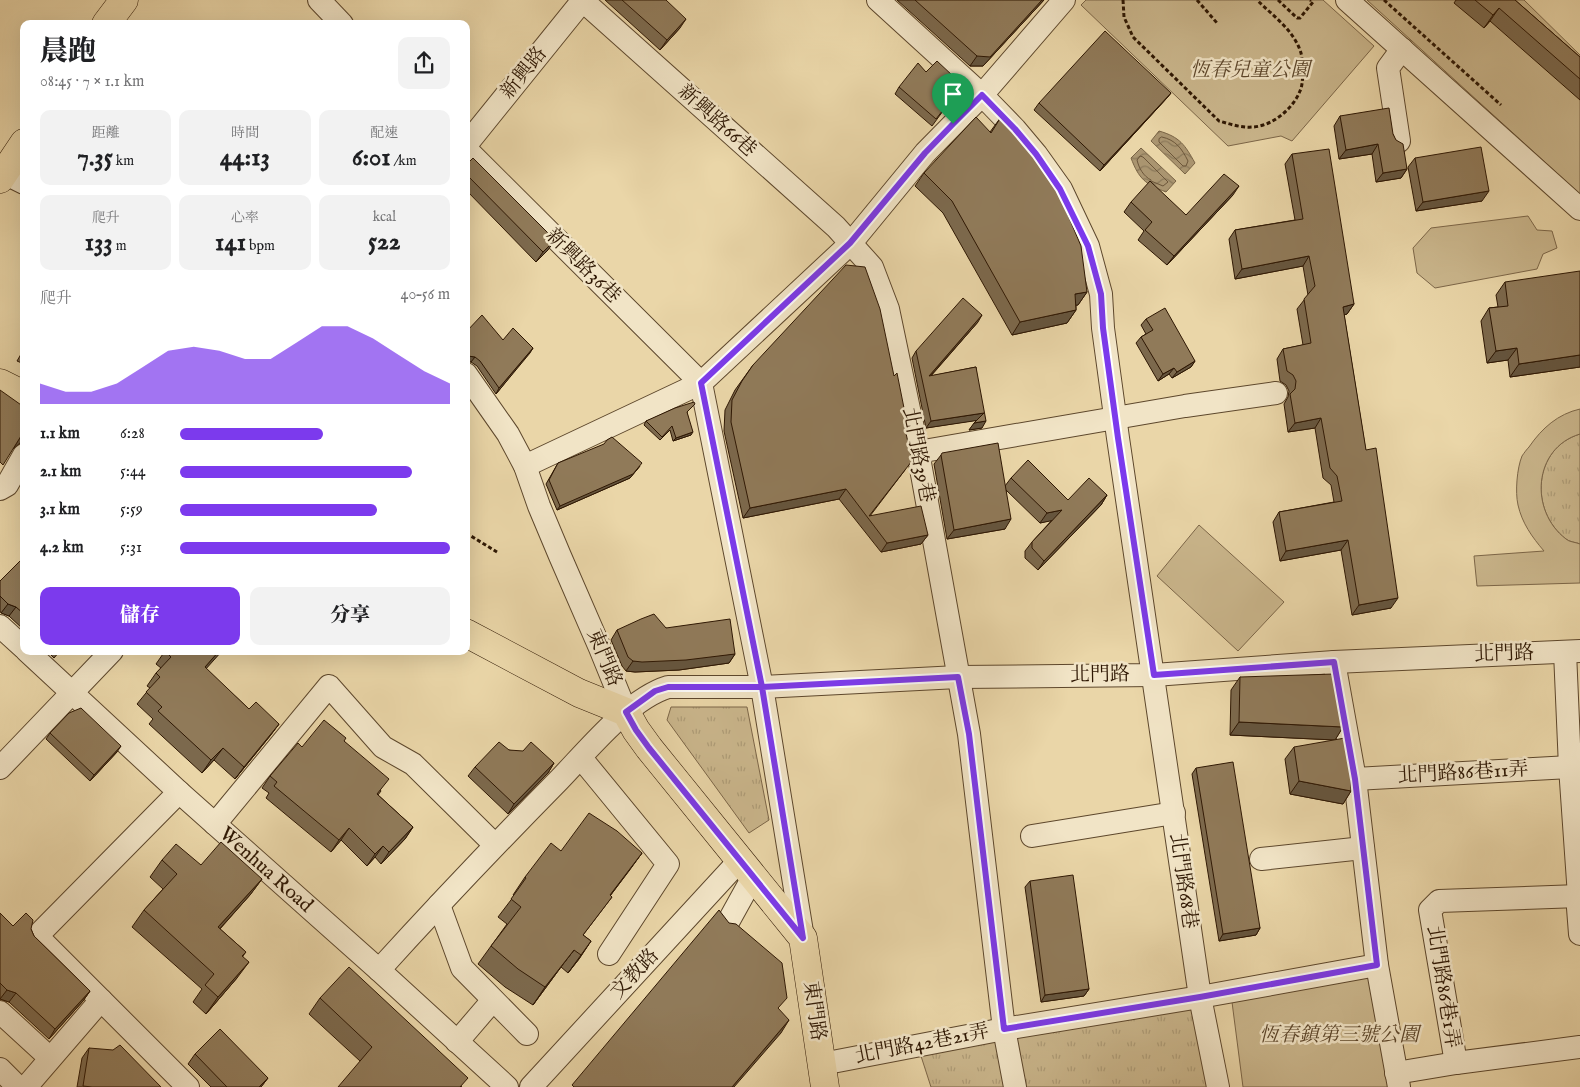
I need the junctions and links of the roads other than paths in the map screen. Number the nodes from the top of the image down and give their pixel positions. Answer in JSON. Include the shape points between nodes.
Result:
{"nodes":[{"id":1,"x":124,"y":0,"type":"edge"},
{"id":2,"x":319,"y":0,"type":"edge"},
{"id":3,"x":582,"y":0,"type":"edge"},
{"id":4,"x":878,"y":0,"type":"edge"},
{"id":5,"x":1064,"y":0,"type":"edge"},
{"id":6,"x":1347,"y":0,"type":"edge"},
{"id":7,"x":109,"y":20,"type":"edge"},
{"id":8,"x":338,"y":20,"type":"edge"},
{"id":9,"x":1402,"y":49,"type":"junction"},
{"id":10,"x":982,"y":95,"type":"junction"},
{"id":11,"x":470,"y":142,"type":"edge"},
{"id":12,"x":1399,"y":142,"type":"edge"},
{"id":13,"x":470,"y":151,"type":"edge"},
{"id":14,"x":20,"y":153,"type":"edge"},
{"id":15,"x":9,"y":179,"type":"edge"},
{"id":16,"x":1580,"y":210,"type":"edge"},
{"id":17,"x":850,"y":243,"type":"junction"},
{"id":18,"x":470,"y":380,"type":"edge"},
{"id":19,"x":0,"y":383,"type":"edge"},
{"id":20,"x":701,"y":383,"type":"junction"},
{"id":21,"x":1276,"y":393,"type":"dead end"},
{"id":22,"x":20,"y":394,"type":"edge"},
{"id":23,"x":1116,"y":419,"type":"junction"},
{"id":24,"x":918,"y":452,"type":"junction"},
{"id":25,"x":20,"y":462,"type":"edge"},
{"id":26,"x":525,"y":466,"type":"junction"},
{"id":27,"x":0,"y":489,"type":"edge"},
{"id":28,"x":0,"y":626,"type":"edge"},
{"id":29,"x":470,"y":635,"type":"edge"},
{"id":30,"x":20,"y":644,"type":"edge"},
{"id":31,"x":1573,"y":652,"type":"edge"},
{"id":32,"x":31,"y":655,"type":"edge"},
{"id":33,"x":108,"y":655,"type":"edge"},
{"id":34,"x":1334,"y":662,"type":"junction"},
{"id":35,"x":1154,"y":675,"type":"junction"},
{"id":36,"x":958,"y":677,"type":"junction"},
{"id":37,"x":762,"y":687,"type":"junction"},
{"id":38,"x":72,"y":694,"type":"junction"},
{"id":39,"x":626,"y":712,"type":"junction"},
{"id":40,"x":581,"y":758,"type":"junction"},
{"id":41,"x":1570,"y":766,"type":"junction"},
{"id":42,"x":0,"y":768,"type":"edge"},
{"id":43,"x":1355,"y":779,"type":"junction"},
{"id":44,"x":179,"y":792,"type":"junction"},
{"id":45,"x":1576,"y":795,"type":"edge"},
{"id":46,"x":1174,"y":813,"type":"junction"},
{"id":47,"x":215,"y":824,"type":"junction"},
{"id":48,"x":1032,"y":836,"type":"dead end"},
{"id":49,"x":495,"y":845,"type":"junction"},
{"id":50,"x":1363,"y":848,"type":"junction"},
{"id":51,"x":1261,"y":860,"type":"dead end"},
{"id":52,"x":746,"y":869,"type":"junction"},
{"id":53,"x":1579,"y":904,"type":"edge"},
{"id":54,"x":439,"y":905,"type":"junction"},
{"id":55,"x":727,"y":924,"type":"edge"},
{"id":56,"x":1580,"y":934,"type":"edge"},
{"id":57,"x":803,"y":938,"type":"junction"},
{"id":58,"x":609,"y":954,"type":"dead end"},
{"id":59,"x":1377,"y":965,"type":"junction"},
{"id":60,"x":379,"y":970,"type":"junction"},
{"id":61,"x":1200,"y":997,"type":"junction"},
{"id":62,"x":101,"y":1000,"type":"junction"},
{"id":63,"x":493,"y":1000,"type":"junction"},
{"id":64,"x":0,"y":1012,"type":"edge"},
{"id":65,"x":1004,"y":1029,"type":"junction"},
{"id":66,"x":527,"y":1034,"type":"dead end"},
{"id":67,"x":457,"y":1042,"type":"junction"},
{"id":68,"x":1580,"y":1047,"type":"edge"},
{"id":69,"x":50,"y":1058,"type":"junction"},
{"id":70,"x":1456,"y":1063,"type":"junction"},
{"id":71,"x":0,"y":1069,"type":"edge"},
{"id":72,"x":823,"y":1075,"type":"edge"},
{"id":73,"x":1398,"y":1080,"type":"edge"},
{"id":74,"x":18,"y":1087,"type":"edge"},
{"id":75,"x":26,"y":1087,"type":"edge"},
{"id":76,"x":188,"y":1087,"type":"edge"},
{"id":77,"x":507,"y":1087,"type":"edge"},
{"id":78,"x":531,"y":1087,"type":"edge"},
{"id":79,"x":1015,"y":1087,"type":"edge"},
{"id":80,"x":1218,"y":1087,"type":"edge"}],
"edges":[{"from":1,"to":7,"type":"main road"},
{"from":2,"to":8,"type":"street"},
{"from":3,"to":11,"type":"street","name":"新興路"},
{"from":3,"to":17,"type":"street","name":"新興路66巷"},
{"from":4,"to":10,"type":"street"},
{"from":5,"to":10,"type":"street"},
{"from":6,"to":9,"type":"street"},
{"from":9,"to":12,"type":"street","via":[[1388,68]]},
{"from":9,"to":16,"type":"street"},
{"from":10,"to":17,"type":"street","via":[[925,153]]},
{"from":10,"to":23,"type":"street","via":[[1036,154],[1060,189],[1088,246],[1101,294]]},
{"from":13,"to":20,"type":"street","name":"新興路36巷"},
{"from":14,"to":15,"type":"main road"},
{"from":17,"to":20,"type":"street"},
{"from":17,"to":24,"type":"street","name":"北門路39巷","via":[[872,267],[888,309]]},
{"from":18,"to":26,"type":"street","name":"東門路","via":[[508,434]]},
{"from":19,"to":22,"type":"main road"},
{"from":20,"to":26,"type":"street"},
{"from":20,"to":37,"type":"street"},
{"from":21,"to":23,"type":"street"},
{"from":23,"to":24,"type":"street"},
{"from":23,"to":35,"type":"street"},
{"from":24,"to":36,"type":"street","name":"北門路39巷"},
{"from":25,"to":27,"type":"street","via":[[8,485]]},
{"from":26,"to":39,"type":"street","name":"東門路"},
{"from":28,"to":30,"type":"street"},
{"from":29,"to":39,"type":"main road","via":[[579,693]]},
{"from":31,"to":34,"type":"street","name":"北門路"},
{"from":31,"to":41,"type":"street"},
{"from":32,"to":38,"type":"street","name":"Wenhua Road"},
{"from":33,"to":38,"type":"street"},
{"from":34,"to":35,"type":"street","name":"北門路"},
{"from":34,"to":43,"type":"street"},
{"from":35,"to":36,"type":"street","name":"北門路"},
{"from":35,"to":46,"type":"street","name":"北門路68巷"},
{"from":36,"to":37,"type":"street","name":"北門路"},
{"from":36,"to":65,"type":"street","name":"北門路39巷","via":[[969,734]]},
{"from":37,"to":39,"type":"street","name":"北門路","via":[[668,687],[655,691]]},
{"from":37,"to":57,"type":"street"},
{"from":38,"to":42,"type":"street"},
{"from":38,"to":44,"type":"street","name":"Wenhua Road"},
{"from":39,"to":40,"type":"street","name":"北門路"},
{"from":39,"to":52,"type":"main road","name":"東門路","via":[[649,748]]},
{"from":40,"to":49,"type":"street","name":"北門路"},
{"from":40,"to":58,"type":"street","via":[[668,864]]},
{"from":41,"to":43,"type":"street","name":"北門路86巷11弄"},
{"from":41,"to":45,"type":"street"},
{"from":43,"to":50,"type":"street"},
{"from":44,"to":47,"type":"street","name":"Wenhua Road"},
{"from":44,"to":62,"type":"street","via":[[37,936]]},
{"from":45,"to":53,"type":"street"},
{"from":46,"to":48,"type":"street"},
{"from":46,"to":61,"type":"street","name":"北門路68巷"},
{"from":47,"to":49,"type":"street","via":[[329,686],[382,748],[412,764]]},
{"from":47,"to":60,"type":"street","name":"Wenhua Road"},
{"from":49,"to":54,"type":"street","name":"北門路"},
{"from":50,"to":51,"type":"street"},
{"from":50,"to":59,"type":"street"},
{"from":52,"to":55,"type":"street"},
{"from":52,"to":57,"type":"main road","name":"東門路"},
{"from":52,"to":78,"type":"street","name":"文教路"},
{"from":53,"to":56,"type":"street"},
{"from":53,"to":70,"type":"street","name":"北門路86巷1弄","via":[[1439,900],[1430,910]]},
{"from":54,"to":60,"type":"street","name":"北門路"},
{"from":54,"to":63,"type":"street","via":[[462,968]]},
{"from":57,"to":72,"type":"main road","name":"東門路"},
{"from":59,"to":61,"type":"street","name":"北門路42巷21弄"},
{"from":59,"to":73,"type":"street"},
{"from":60,"to":67,"type":"street","name":"Wenhua Road"},
{"from":61,"to":65,"type":"street","name":"北門路42巷21弄"},
{"from":61,"to":80,"type":"street","name":"北門路68巷"},
{"from":62,"to":69,"type":"street"},
{"from":62,"to":76,"type":"street"},
{"from":63,"to":66,"type":"street"},
{"from":63,"to":67,"type":"street"},
{"from":64,"to":69,"type":"street"},
{"from":65,"to":72,"type":"street","name":"北門路42巷21弄"},
{"from":65,"to":79,"type":"street","name":"北門路39巷"},
{"from":67,"to":77,"type":"street","name":"Wenhua Road"},
{"from":68,"to":70,"type":"street"},
{"from":69,"to":75,"type":"street"},
{"from":70,"to":73,"type":"street"},
{"from":71,"to":74,"type":"street"}]}
